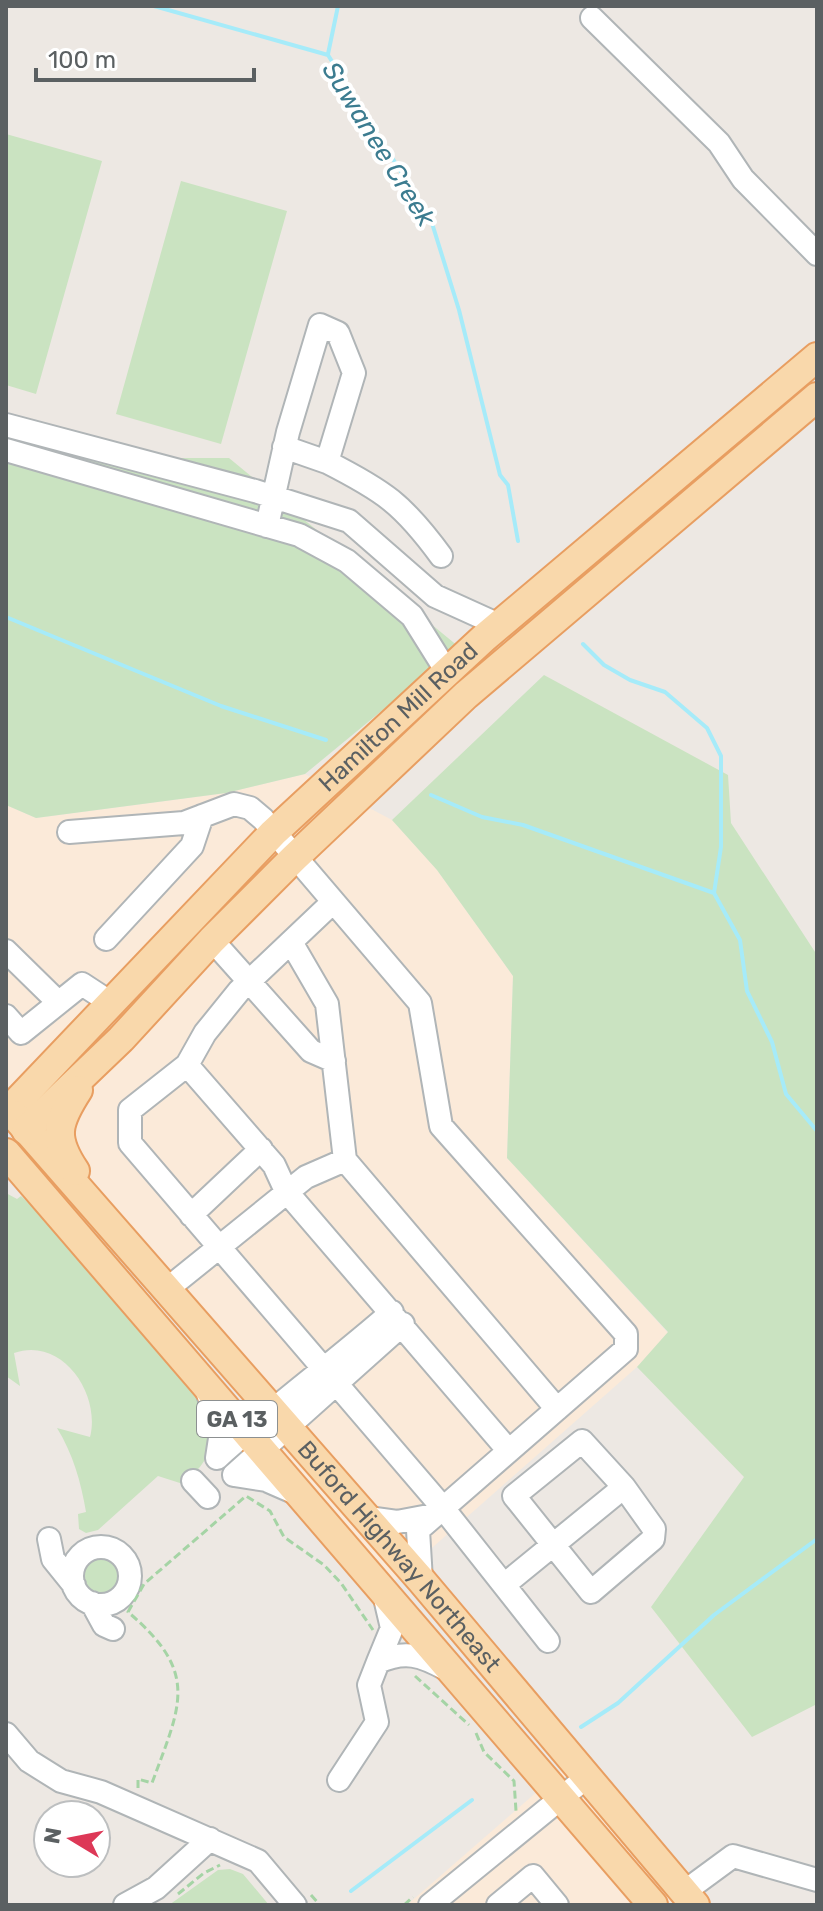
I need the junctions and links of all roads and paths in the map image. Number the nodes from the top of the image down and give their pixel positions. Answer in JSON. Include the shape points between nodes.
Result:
{"nodes":[{"id":1,"x":592,"y":18,"type":"dead end"},
{"id":2,"x":817,"y":254,"type":"edge"},
{"id":3,"x":817,"y":357,"type":"edge"},
{"id":4,"x":817,"y":397,"type":"edge"},
{"id":5,"x":6,"y":425,"type":"edge"},
{"id":6,"x":284,"y":447,"type":"junction"},
{"id":7,"x":6,"y":450,"type":"edge"},
{"id":8,"x":327,"y":462,"type":"junction"},
{"id":9,"x":273,"y":496,"type":"junction"},
{"id":10,"x":267,"y":526,"type":"junction"},
{"id":11,"x":441,"y":556,"type":"dead end"},
{"id":12,"x":499,"y":625,"type":"junction"},
{"id":13,"x":447,"y":672,"type":"junction"},
{"id":14,"x":202,"y":816,"type":"junction"},
{"id":15,"x":69,"y":832,"type":"dead end"},
{"id":16,"x":273,"y":833,"type":"junction"},
{"id":17,"x":294,"y":858,"type":"junction"},
{"id":18,"x":333,"y":902,"type":"junction"},
{"id":19,"x":106,"y":939,"type":"dead end"},
{"id":20,"x":212,"y":940,"type":"junction"},
{"id":21,"x":291,"y":942,"type":"junction"},
{"id":22,"x":6,"y":951,"type":"edge"},
{"id":23,"x":251,"y":980,"type":"junction"},
{"id":24,"x":57,"y":1001,"type":"junction"},
{"id":25,"x":111,"y":1003,"type":"junction"},
{"id":26,"x":6,"y":1016,"type":"edge"},
{"id":27,"x":334,"y":1061,"type":"junction"},
{"id":28,"x":187,"y":1065,"type":"junction"},
{"id":29,"x":94,"y":1066,"type":"junction"},
{"id":30,"x":12,"y":1114,"type":"edge"},
{"id":31,"x":261,"y":1149,"type":"junction"},
{"id":32,"x":6,"y":1152,"type":"edge"},
{"id":33,"x":345,"y":1160,"type":"junction"},
{"id":34,"x":286,"y":1191,"type":"junction"},
{"id":35,"x":191,"y":1215,"type":"junction"},
{"id":36,"x":106,"y":1220,"type":"junction"},
{"id":37,"x":219,"y":1247,"type":"junction"},
{"id":38,"x":166,"y":1290,"type":"junction"},
{"id":39,"x":397,"y":1318,"type":"junction"},
{"id":40,"x":330,"y":1377,"type":"junction"},
{"id":41,"x":202,"y":1378,"type":"junction"},
{"id":42,"x":557,"y":1409,"type":"junction"},
{"id":43,"x":280,"y":1419,"type":"junction"},
{"id":44,"x":256,"y":1440,"type":"junction"},
{"id":45,"x":509,"y":1451,"type":"junction"},
{"id":46,"x":624,"y":1487,"type":"junction"},
{"id":47,"x":304,"y":1497,"type":"junction"},
{"id":48,"x":439,"y":1512,"type":"junction"},
{"id":49,"x":368,"y":1518,"type":"junction"},
{"id":50,"x":552,"y":1546,"type":"junction"},
{"id":51,"x":81,"y":1555,"type":"junction"},
{"id":52,"x":421,"y":1580,"type":"junction"},
{"id":53,"x":74,"y":1585,"type":"junction"},
{"id":54,"x":504,"y":1585,"type":"junction"},
{"id":55,"x":383,"y":1589,"type":"junction"},
{"id":56,"x":379,"y":1638,"type":"dead end"},
{"id":57,"x":548,"y":1641,"type":"dead end"},
{"id":58,"x":378,"y":1662,"type":"junction"},
{"id":59,"x":414,"y":1675,"type":"dead end"},
{"id":60,"x":458,"y":1676,"type":"junction"},
{"id":61,"x":6,"y":1734,"type":"edge"},
{"id":62,"x":587,"y":1777,"type":"junction"},
{"id":63,"x":339,"y":1780,"type":"dead end"},
{"id":64,"x":140,"y":1793,"type":"dead end"},
{"id":65,"x":561,"y":1799,"type":"junction"},
{"id":66,"x":512,"y":1817,"type":"dead end"},
{"id":67,"x":210,"y":1839,"type":"junction"},
{"id":68,"x":227,"y":1865,"type":"dead end"},
{"id":69,"x":817,"y":1880,"type":"edge"},
{"id":70,"x":173,"y":1898,"type":"dead end"},
{"id":71,"x":690,"y":1899,"type":"edge"},
{"id":72,"x":646,"y":1900,"type":"edge"},
{"id":73,"x":430,"y":1902,"type":"edge"},
{"id":74,"x":125,"y":1905,"type":"edge"},
{"id":75,"x":295,"y":1905,"type":"edge"},
{"id":76,"x":404,"y":1905,"type":"edge"},
{"id":77,"x":498,"y":1905,"type":"edge"},
{"id":78,"x":557,"y":1905,"type":"edge"}],
"edges":[{"from":1,"to":2,"type":"street","via":[[719,143],[743,179]]},
{"from":3,"to":12,"type":"main road","name":"Hamilton Mill Road"},
{"from":4,"to":17,"type":"main road","name":"Hamilton Mill Road","via":[[466,695]]},
{"from":5,"to":9,"type":"street"},
{"from":6,"to":8,"type":"street"},
{"from":6,"to":8,"type":"street","via":[[320,325],[338,333],[354,373]]},
{"from":6,"to":9,"type":"street"},
{"from":7,"to":10,"type":"street"},
{"from":8,"to":11,"type":"street","via":[[369,483],[410,513]]},
{"from":9,"to":10,"type":"street"},
{"from":9,"to":12,"type":"street","via":[[349,521],[435,596]]},
{"from":10,"to":13,"type":"street","via":[[299,535],[347,561],[412,616]]},
{"from":12,"to":13,"type":"main road","name":"Hamilton Mill Road"},
{"from":13,"to":16,"type":"main road","name":"Hamilton Mill Road"},
{"from":14,"to":15,"type":"street","via":[[184,823]]},
{"from":14,"to":16,"type":"street","via":[[234,804],[250,808]]},
{"from":14,"to":19,"type":"street","via":[[192,846]]},
{"from":16,"to":17,"type":"street"},
{"from":16,"to":25,"type":"main road","name":"Hamilton Mill Road"},
{"from":17,"to":18,"type":"street"},
{"from":17,"to":20,"type":"main road","name":"Hamilton Mill Road"},
{"from":18,"to":21,"type":"street"},
{"from":18,"to":42,"type":"street","via":[[420,1003],[441,1126],[626,1334],[626,1349]]},
{"from":20,"to":23,"type":"street"},
{"from":20,"to":29,"type":"main road","name":"Hamilton Mill Road"},
{"from":21,"to":23,"type":"street"},
{"from":21,"to":27,"type":"street","via":[[327,1004]]},
{"from":22,"to":24,"type":"street"},
{"from":23,"to":27,"type":"street","via":[[311,1051]]},
{"from":23,"to":28,"type":"street","via":[[205,1033]]},
{"from":24,"to":25,"type":"street","via":[[82,984]]},
{"from":24,"to":26,"type":"street","via":[[21,1033]]},
{"from":25,"to":30,"type":"main road","name":"Hamilton Mill Road"},
{"from":27,"to":33,"type":"street"},
{"from":28,"to":31,"type":"street"},
{"from":28,"to":35,"type":"street","via":[[130,1110],[130,1143]]},
{"from":29,"to":30,"type":"main road","name":"Hamilton Mill Road"},
{"from":29,"to":36,"type":"main road","via":[[67,1107],[59,1147]]},
{"from":30,"to":32,"type":"street"},
{"from":30,"to":36,"type":"main road","name":"Buford Highway Northeast","number":"GA 13"},
{"from":31,"to":34,"type":"street"},
{"from":31,"to":35,"type":"street"},
{"from":32,"to":41,"type":"main road","name":"Buford Highway Northeast","number":"GA 13"},
{"from":33,"to":34,"type":"street"},
{"from":33,"to":42,"type":"street"},
{"from":34,"to":37,"type":"street"},
{"from":34,"to":39,"type":"street"},
{"from":35,"to":37,"type":"street"},
{"from":36,"to":38,"type":"main road","name":"Buford Highway Northeast","number":"GA 13"},
{"from":37,"to":38,"type":"street"},
{"from":37,"to":40,"type":"street"},
{"from":38,"to":43,"type":"main road","name":"Buford Highway Northeast","number":"GA 13"},
{"from":39,"to":40,"type":"street"},
{"from":39,"to":45,"type":"street"},
{"from":40,"to":43,"type":"street"},
{"from":40,"to":48,"type":"street"},
{"from":41,"to":44,"type":"main road","name":"Buford Highway Northeast","number":"GA 13"},
{"from":41,"to":44,"type":"street","via":[[221,1432],[217,1458]]},
{"from":42,"to":45,"type":"street"},
{"from":43,"to":44,"type":"street"},
{"from":43,"to":49,"type":"main road","name":"Buford Highway Northeast","number":"GA 13"},
{"from":44,"to":47,"type":"main road","name":"Buford Highway Northeast","number":"GA 13"},
{"from":44,"to":47,"type":"street","via":[[234,1475],[266,1480]]},
{"from":45,"to":48,"type":"street"},
{"from":46,"to":50,"type":"street"},
{"from":46,"to":50,"type":"street","via":[[654,1529],[649,1545],[591,1592]]},
{"from":46,"to":50,"type":"street","via":[[582,1441],[514,1496]]},
{"from":47,"to":55,"type":"main road","name":"Buford Highway Northeast","number":"GA 13"},
{"from":48,"to":49,"type":"street","via":[[397,1522]]},
{"from":48,"to":52,"type":"street","via":[[418,1530]]},
{"from":48,"to":54,"type":"street"},
{"from":49,"to":52,"type":"main road","name":"Buford Highway Northeast","number":"GA 13"},
{"from":50,"to":54,"type":"street"},
{"from":51,"to":53,"type":"street","via":[[73,1571]]},
{"from":51,"to":53,"type":"street","via":[[59,1551],[49,1539],[53,1559]]},
{"from":51,"to":53,"type":"street","via":[[99,1547],[118,1552],[130,1579],[127,1589],[102,1602],[80,1596]]},
{"from":52,"to":62,"type":"main road","name":"Buford Highway Northeast","number":"GA 13"},
{"from":54,"to":57,"type":"street"},
{"from":55,"to":58,"type":"street","via":[[392,1628]]},
{"from":55,"to":60,"type":"main road","name":"Buford Highway Northeast","number":"GA 13"},
{"from":56,"to":64,"type":"path","via":[[341,1583],[284,1537],[270,1511],[246,1496],[144,1584],[128,1612],[170,1657],[179,1693],[152,1783],[138,1779]]},
{"from":58,"to":60,"type":"street","via":[[408,1653]]},
{"from":58,"to":63,"type":"street","via":[[369,1685],[377,1722]]},
{"from":59,"to":66,"type":"path","via":[[474,1728],[484,1752],[514,1781]]},
{"from":60,"to":65,"type":"main road","name":"Buford Highway Northeast","number":"GA 13"},
{"from":61,"to":67,"type":"street","via":[[29,1761],[61,1781],[101,1792]]},
{"from":62,"to":65,"type":"street"},
{"from":62,"to":71,"type":"main road","name":"Buford Highway Northeast","number":"GA 13"},
{"from":65,"to":72,"type":"main road","name":"Buford Highway Northeast","number":"GA 13"},
{"from":65,"to":73,"type":"street"},
{"from":67,"to":74,"type":"street","via":[[156,1888]]},
{"from":67,"to":75,"type":"street","via":[[258,1861]]},
{"from":68,"to":70,"type":"path","via":[[217,1865]]},
{"from":69,"to":71,"type":"street","via":[[733,1856]]},
{"from":73,"to":76,"type":"path"},
{"from":77,"to":78,"type":"street","via":[[533,1876]]}]}
